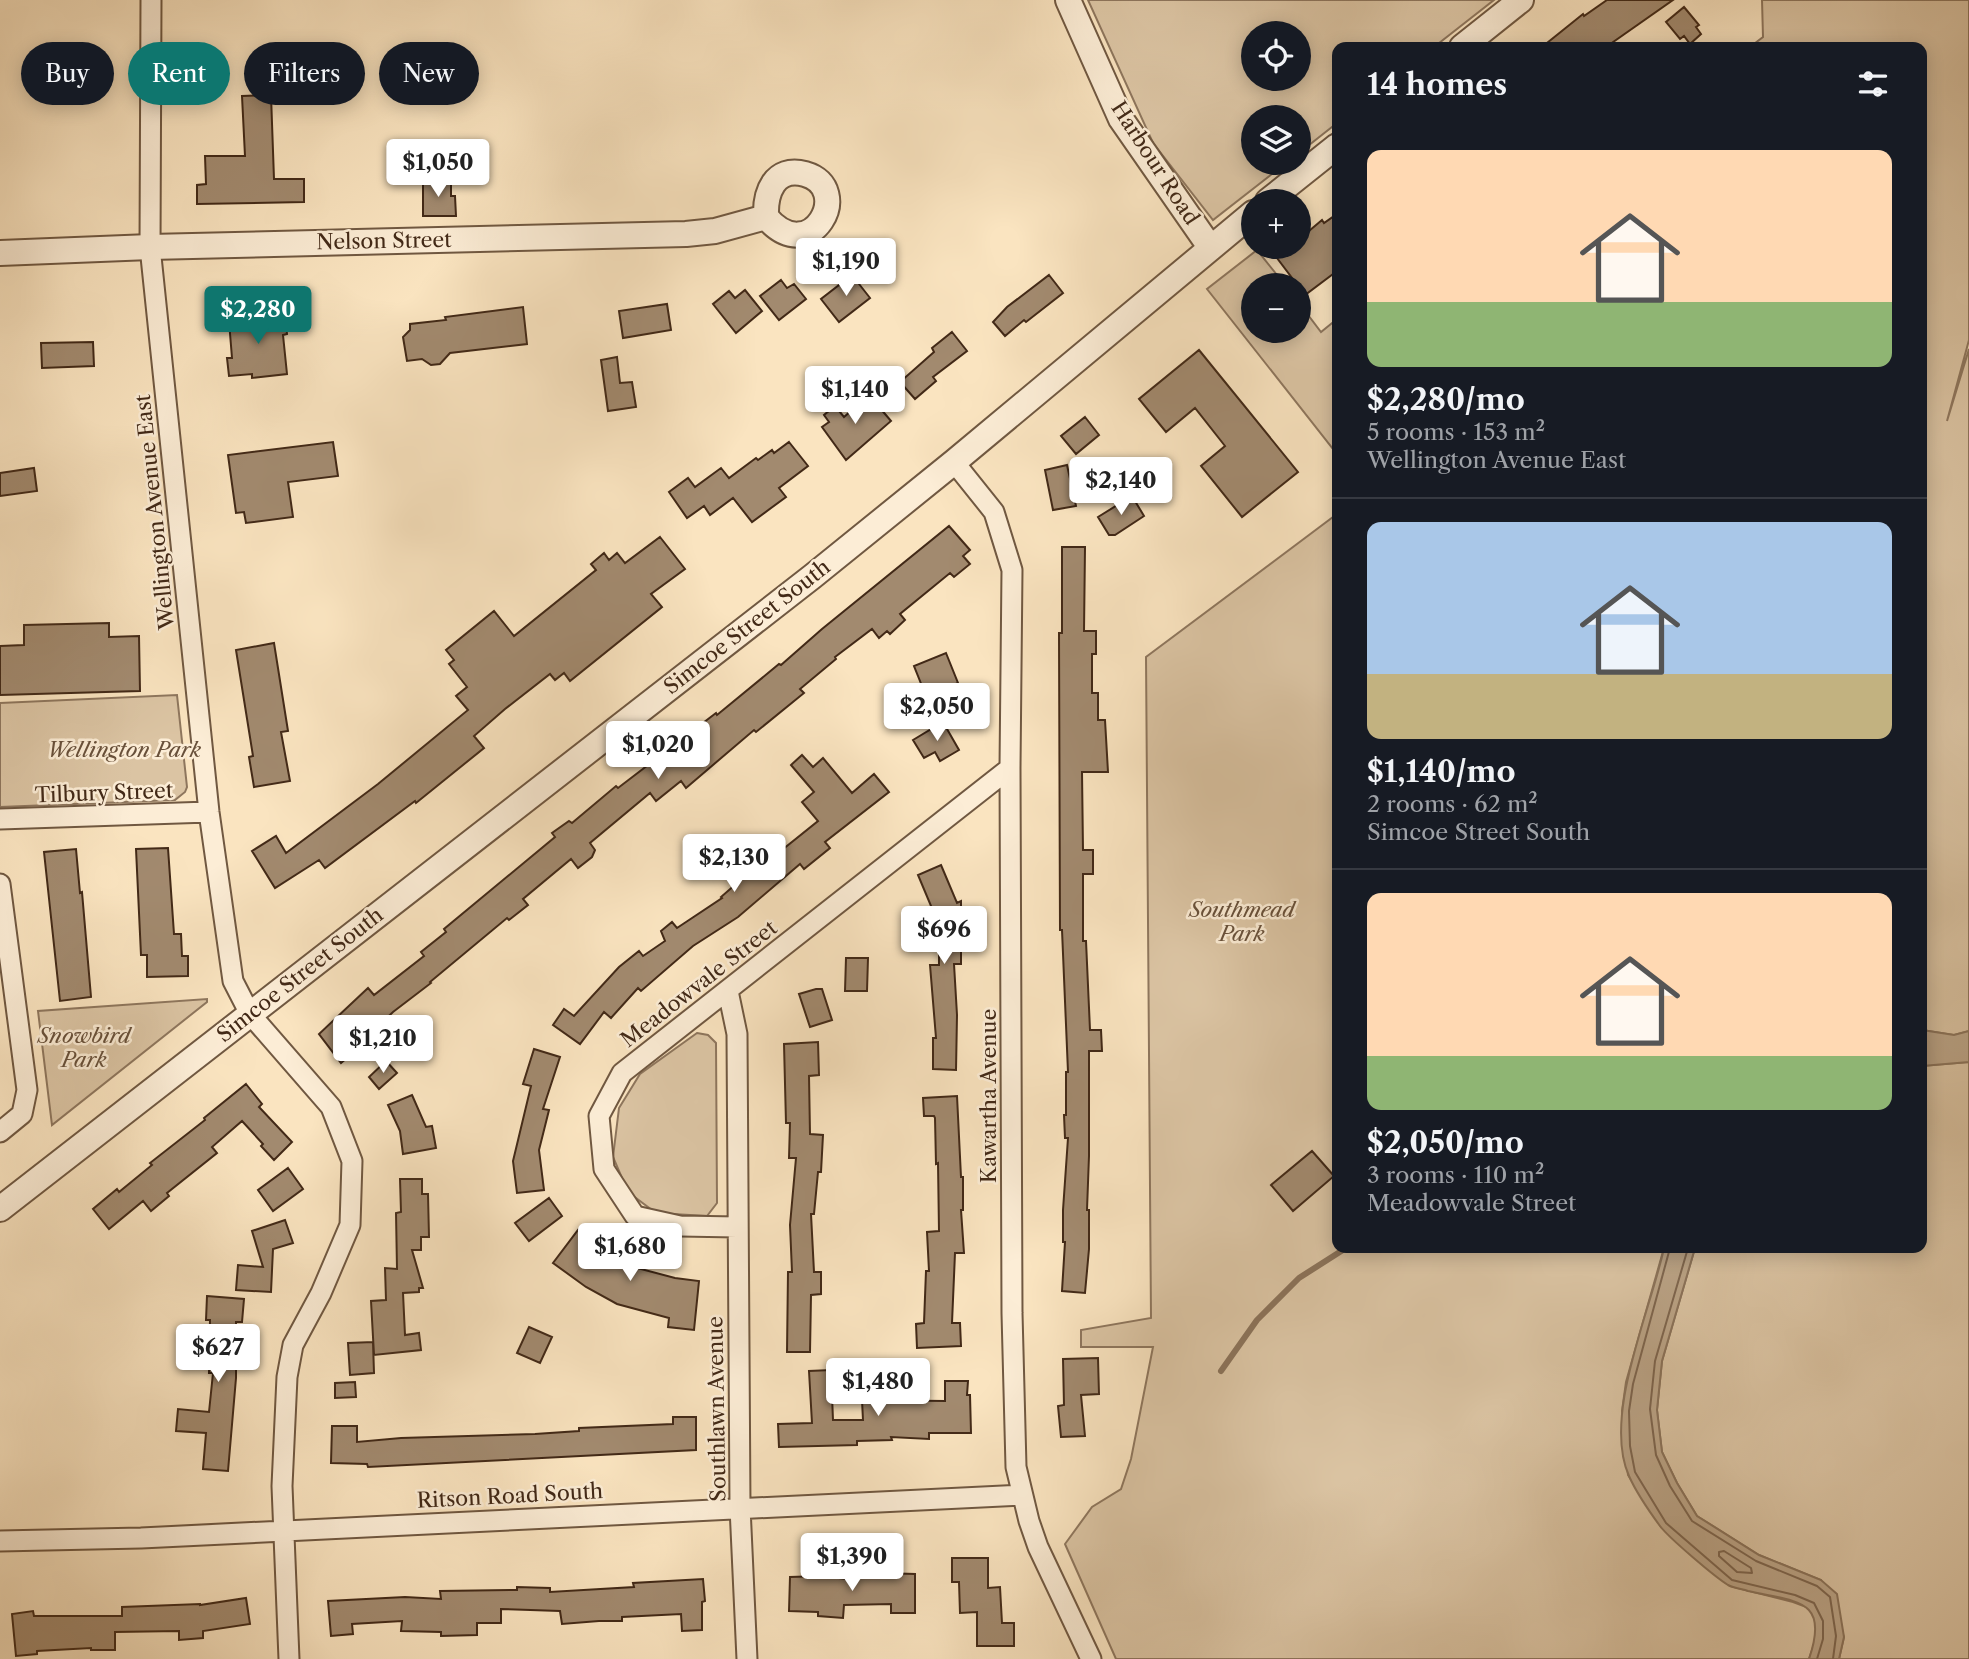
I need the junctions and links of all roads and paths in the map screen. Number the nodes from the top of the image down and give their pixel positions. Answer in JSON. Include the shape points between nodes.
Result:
{"nodes":[{"id":1,"x":150,"y":0,"type":"edge"},
{"id":2,"x":1069,"y":0,"type":"edge"},
{"id":3,"x":1521,"y":0,"type":"edge"},
{"id":4,"x":1467,"y":42,"type":"edge"},
{"id":5,"x":1332,"y":150,"type":"edge"},
{"id":6,"x":1283,"y":189,"type":"edge"},
{"id":7,"x":766,"y":217,"type":"dead end"},
{"id":8,"x":1241,"y":222,"type":"edge"},
{"id":9,"x":150,"y":247,"type":"junction"},
{"id":10,"x":1210,"y":247,"type":"junction"},
{"id":11,"x":0,"y":253,"type":"edge"},
{"id":12,"x":954,"y":462,"type":"junction"},
{"id":13,"x":1010,"y":768,"type":"junction"},
{"id":14,"x":209,"y":812,"type":"junction"},
{"id":15,"x":0,"y":819,"type":"edge"},
{"id":16,"x":0,"y":884,"type":"edge"},
{"id":17,"x":728,"y":991,"type":"junction"},
{"id":18,"x":250,"y":1014,"type":"junction"},
{"id":19,"x":0,"y":1132,"type":"edge"},
{"id":20,"x":0,"y":1209,"type":"edge"},
{"id":21,"x":737,"y":1227,"type":"junction"},
{"id":22,"x":1021,"y":1495,"type":"junction"},
{"id":23,"x":740,"y":1507,"type":"junction"},
{"id":24,"x":284,"y":1530,"type":"junction"},
{"id":25,"x":0,"y":1541,"type":"edge"},
{"id":26,"x":289,"y":1659,"type":"edge"},
{"id":27,"x":747,"y":1659,"type":"edge"},
{"id":28,"x":1091,"y":1659,"type":"edge"}],
"edges":[{"from":1,"to":9,"type":"street","name":"Wellington Avenue East"},
{"from":2,"to":10,"type":"street","name":"Harbour Road","via":[[1121,119]]},
{"from":3,"to":4,"type":"street"},
{"from":5,"to":6,"type":"street"},
{"from":7,"to":9,"type":"street","name":"Nelson Street","via":[[686,234]]},
{"from":8,"to":10,"type":"street","name":"Simcoe Street South"},
{"from":9,"to":11,"type":"street","name":"Nelson Street"},
{"from":9,"to":14,"type":"street","name":"Wellington Avenue East"},
{"from":10,"to":12,"type":"street","name":"Simcoe Street South"},
{"from":12,"to":13,"type":"street","name":"Kawartha Avenue","via":[[994,512],[1012,570]]},
{"from":12,"to":18,"type":"street","name":"Simcoe Street South"},
{"from":13,"to":17,"type":"street","name":"Meadowvale Street"},
{"from":13,"to":22,"type":"street","name":"Kawartha Avenue","via":[[1014,1434]]},
{"from":14,"to":15,"type":"street","name":"Tilbury Street"},
{"from":14,"to":18,"type":"street","name":"Wellington Avenue East","via":[[233,981]]},
{"from":16,"to":19,"type":"street","via":[[27,1090],[22,1114]]},
{"from":17,"to":21,"type":"street","name":"Southlawn Avenue","via":[[737,1034]]},
{"from":17,"to":21,"type":"street","name":"Meadowvale Street","via":[[622,1073],[599,1116],[604,1169],[635,1216],[680,1226]]},
{"from":18,"to":20,"type":"street","name":"Simcoe Street South"},
{"from":18,"to":24,"type":"street","name":"Wellington Avenue East","via":[[331,1107],[352,1161],[350,1225],[293,1345],[287,1377]]},
{"from":21,"to":23,"type":"street","name":"Southlawn Avenue"},
{"from":22,"to":23,"type":"street","name":"Ritson Road South"},
{"from":22,"to":28,"type":"street","name":"Kawartha Avenue","via":[[1038,1547]]},
{"from":23,"to":24,"type":"street","name":"Ritson Road South"},
{"from":23,"to":27,"type":"street","name":"Southlawn Avenue"},
{"from":24,"to":25,"type":"street","name":"Ritson Road South"},
{"from":24,"to":26,"type":"street","name":"Wellington Avenue East"}]}
